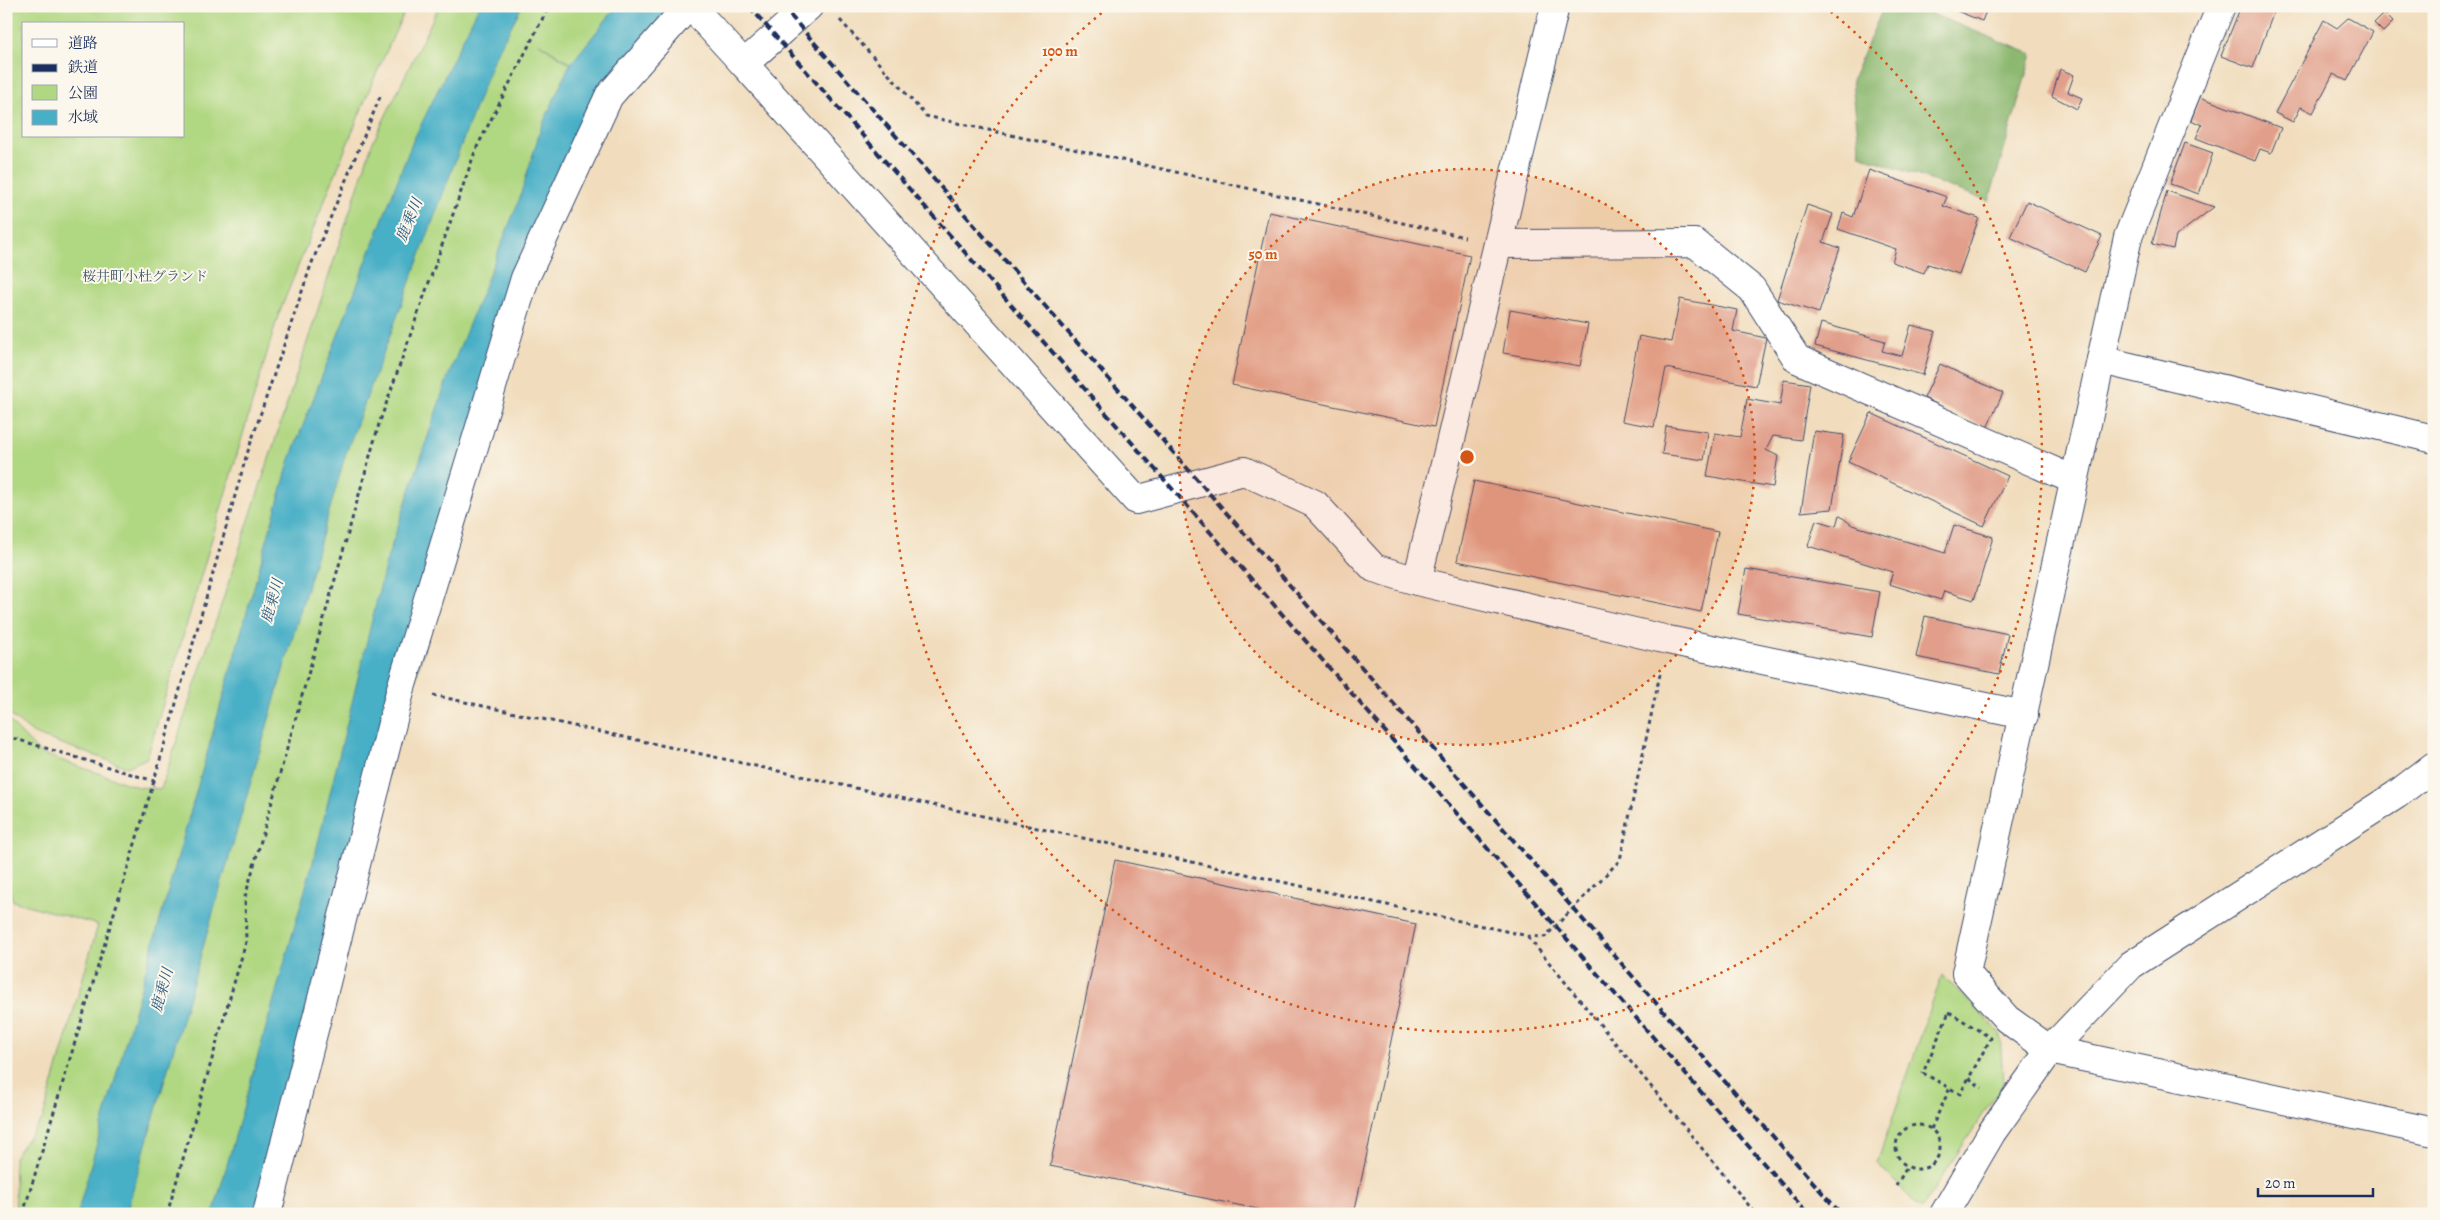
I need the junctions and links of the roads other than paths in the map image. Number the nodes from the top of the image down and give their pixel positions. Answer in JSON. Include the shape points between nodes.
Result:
{"nodes":[{"id":1,"x":688,"y":6,"type":"edge"},
{"id":2,"x":691,"y":6,"type":"edge"},
{"id":3,"x":1555,"y":6,"type":"edge"},
{"id":4,"x":2221,"y":6,"type":"edge"},
{"id":5,"x":821,"y":10,"type":"edge"},
{"id":6,"x":744,"y":64,"type":"junction"},
{"id":7,"x":1499,"y":244,"type":"junction"},
{"id":8,"x":2101,"y":360,"type":"junction"},
{"id":9,"x":2434,"y":439,"type":"edge"},
{"id":10,"x":2074,"y":480,"type":"junction"},
{"id":11,"x":1417,"y":581,"type":"junction"},
{"id":12,"x":2024,"y":715,"type":"junction"},
{"id":13,"x":2434,"y":766,"type":"edge"},
{"id":14,"x":2050,"y":1050,"type":"junction"},
{"id":15,"x":2434,"y":1132,"type":"edge"},
{"id":16,"x":267,"y":1214,"type":"edge"},
{"id":17,"x":1944,"y":1214,"type":"edge"}],
"edges":[{"from":1,"to":16,"type":"street","via":[[610,96],[525,278],[400,688]]},
{"from":2,"to":6,"type":"street"},
{"from":3,"to":7,"type":"street"},
{"from":4,"to":8,"type":"street","via":[[2128,237]]},
{"from":5,"to":6,"type":"street"},
{"from":6,"to":11,"type":"street","via":[[1136,500],[1244,471],[1315,504],[1374,568]]},
{"from":7,"to":10,"type":"street","via":[[1695,243],[1752,289],[1797,359]]},
{"from":7,"to":11,"type":"street"},
{"from":8,"to":9,"type":"street"},
{"from":8,"to":10,"type":"street"},
{"from":10,"to":12,"type":"street"},
{"from":11,"to":12,"type":"street","via":[[1668,640]]},
{"from":12,"to":14,"type":"street","via":[[1966,973],[2007,1019]]},
{"from":13,"to":14,"type":"street","via":[[2396,795],[2131,965]]},
{"from":14,"to":15,"type":"street"},
{"from":14,"to":17,"type":"street","via":[[1992,1132]]}]}
